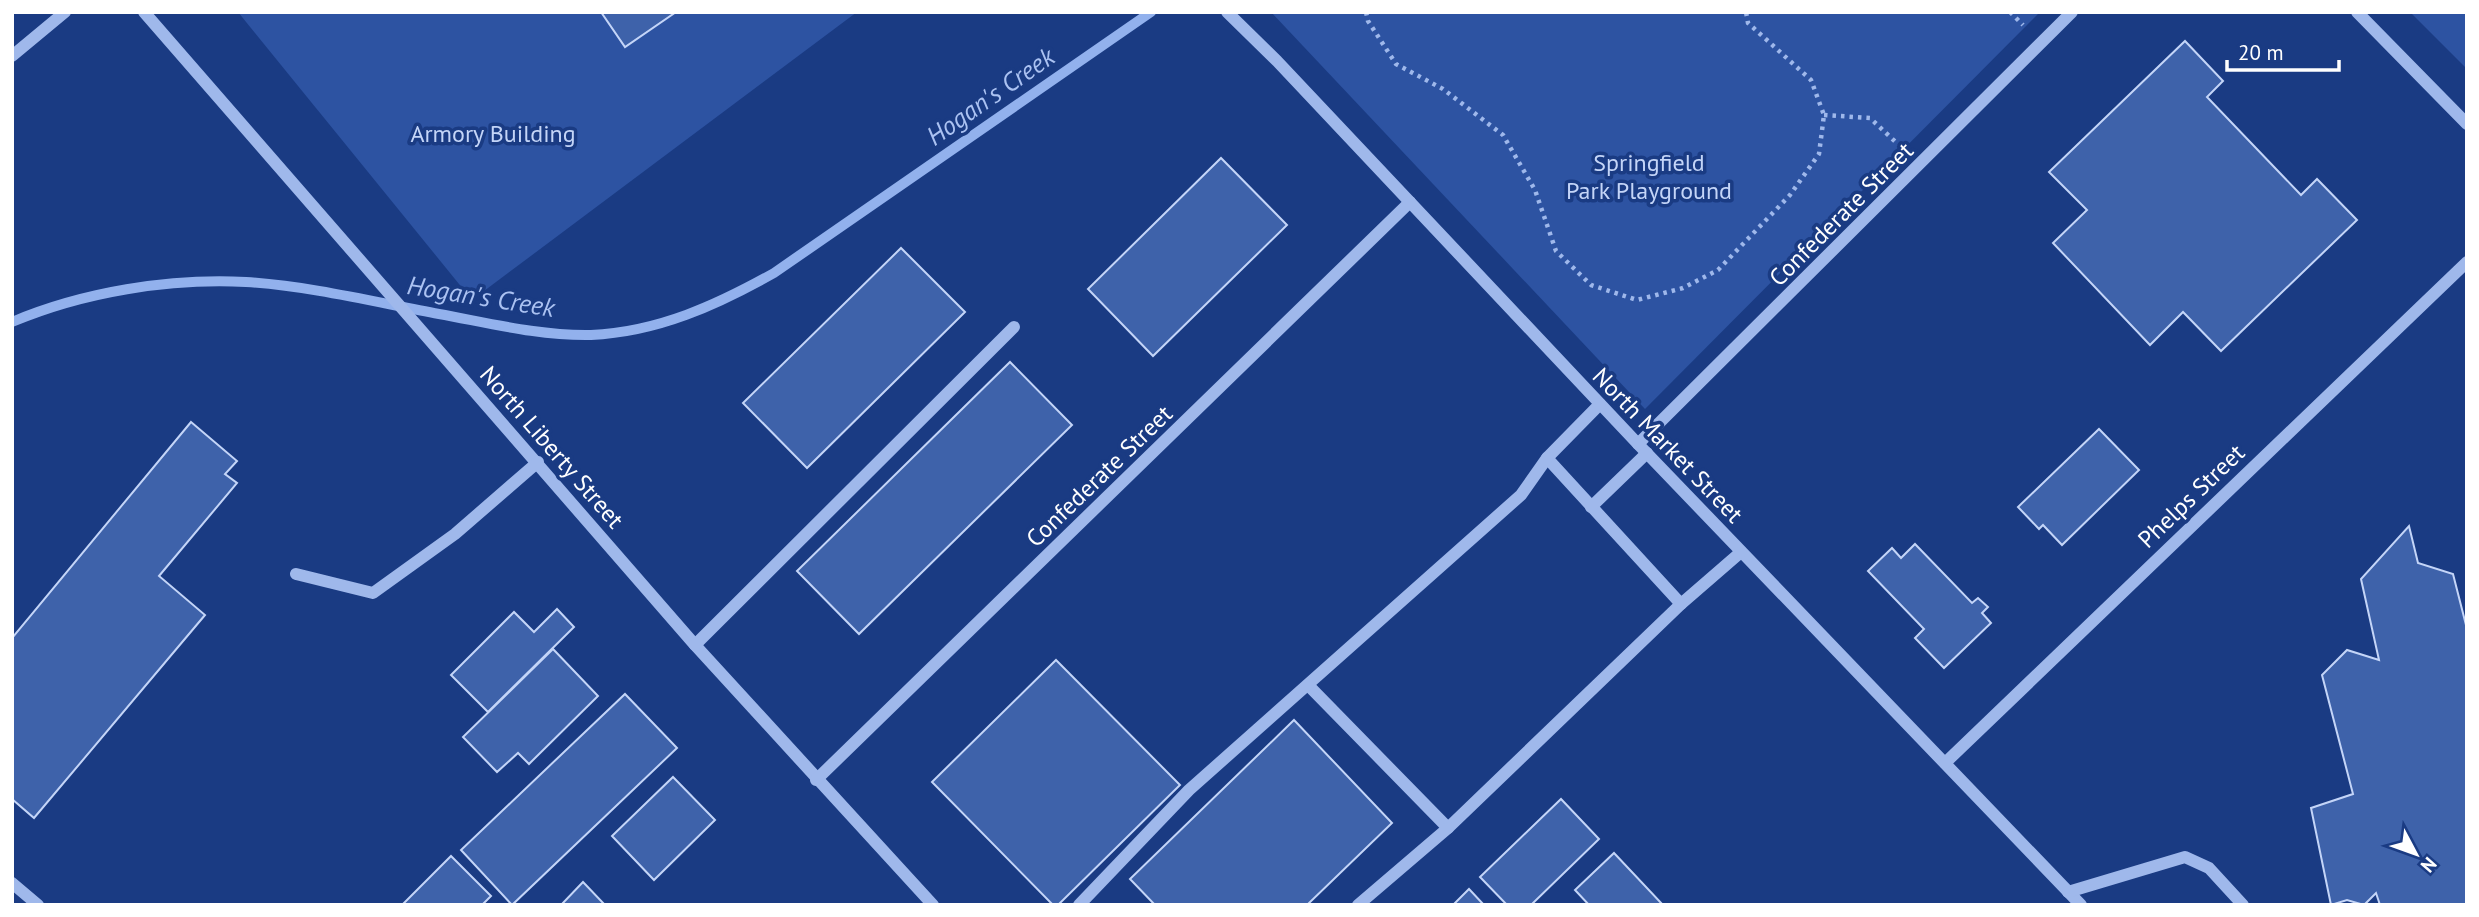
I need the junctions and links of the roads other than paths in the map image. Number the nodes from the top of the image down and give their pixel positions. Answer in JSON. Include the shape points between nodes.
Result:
{"nodes":[{"id":1,"x":65,"y":12,"type":"edge"},
{"id":2,"x":144,"y":12,"type":"edge"},
{"id":3,"x":2072,"y":12,"type":"edge"},
{"id":4,"x":2357,"y":12,"type":"edge"},
{"id":5,"x":1230,"y":15,"type":"edge"},
{"id":6,"x":12,"y":56,"type":"edge"},
{"id":7,"x":2467,"y":124,"type":"edge"},
{"id":8,"x":1410,"y":202,"type":"junction"},
{"id":9,"x":2467,"y":262,"type":"edge"},
{"id":10,"x":1014,"y":327,"type":"dead end"},
{"id":11,"x":1600,"y":404,"type":"junction"},
{"id":12,"x":1642,"y":449,"type":"junction"},
{"id":13,"x":1548,"y":458,"type":"junction"},
{"id":14,"x":538,"y":462,"type":"junction"},
{"id":15,"x":1591,"y":507,"type":"junction"},
{"id":16,"x":1741,"y":552,"type":"junction"},
{"id":17,"x":296,"y":574,"type":"dead end"},
{"id":18,"x":1681,"y":604,"type":"junction"},
{"id":19,"x":695,"y":645,"type":"junction"},
{"id":20,"x":1308,"y":685,"type":"junction"},
{"id":21,"x":1945,"y":763,"type":"junction"},
{"id":22,"x":816,"y":780,"type":"junction"},
{"id":23,"x":1448,"y":828,"type":"junction"},
{"id":24,"x":12,"y":883,"type":"edge"},
{"id":25,"x":2068,"y":892,"type":"junction"},
{"id":26,"x":38,"y":905,"type":"edge"},
{"id":27,"x":933,"y":905,"type":"edge"},
{"id":28,"x":1079,"y":905,"type":"edge"},
{"id":29,"x":1358,"y":905,"type":"edge"},
{"id":30,"x":2081,"y":905,"type":"edge"},
{"id":31,"x":2243,"y":905,"type":"edge"}],
"edges":[{"from":1,"to":6,"type":"street"},
{"from":2,"to":14,"type":"street","name":"North Liberty Street"},
{"from":3,"to":12,"type":"street","name":"Confederate Street"},
{"from":4,"to":7,"type":"street"},
{"from":5,"to":8,"type":"street","name":"North Market Street"},
{"from":8,"to":11,"type":"street","name":"North Market Street"},
{"from":8,"to":22,"type":"street","name":"Confederate Street"},
{"from":9,"to":21,"type":"street","name":"Phelps Street"},
{"from":10,"to":19,"type":"street"},
{"from":11,"to":12,"type":"street","name":"North Market Street"},
{"from":11,"to":13,"type":"street"},
{"from":12,"to":15,"type":"street","name":"Confederate Street"},
{"from":12,"to":16,"type":"street","name":"North Market Street"},
{"from":13,"to":15,"type":"street"},
{"from":13,"to":20,"type":"street","via":[[1521,495]]},
{"from":14,"to":17,"type":"street","via":[[455,534],[373,593]]},
{"from":14,"to":19,"type":"street","name":"North Liberty Street"},
{"from":15,"to":18,"type":"street"},
{"from":16,"to":18,"type":"street"},
{"from":16,"to":21,"type":"street","name":"North Market Street"},
{"from":18,"to":23,"type":"street"},
{"from":19,"to":22,"type":"street","name":"North Liberty Street"},
{"from":20,"to":23,"type":"street"},
{"from":20,"to":28,"type":"street","via":[[1189,790]]},
{"from":21,"to":25,"type":"street","name":"North Market Street"},
{"from":22,"to":27,"type":"street","name":"North Liberty Street"},
{"from":23,"to":29,"type":"street"},
{"from":24,"to":26,"type":"street"},
{"from":25,"to":30,"type":"street","name":"North Market Street"},
{"from":25,"to":31,"type":"street","via":[[2185,857],[2210,868]]}]}
